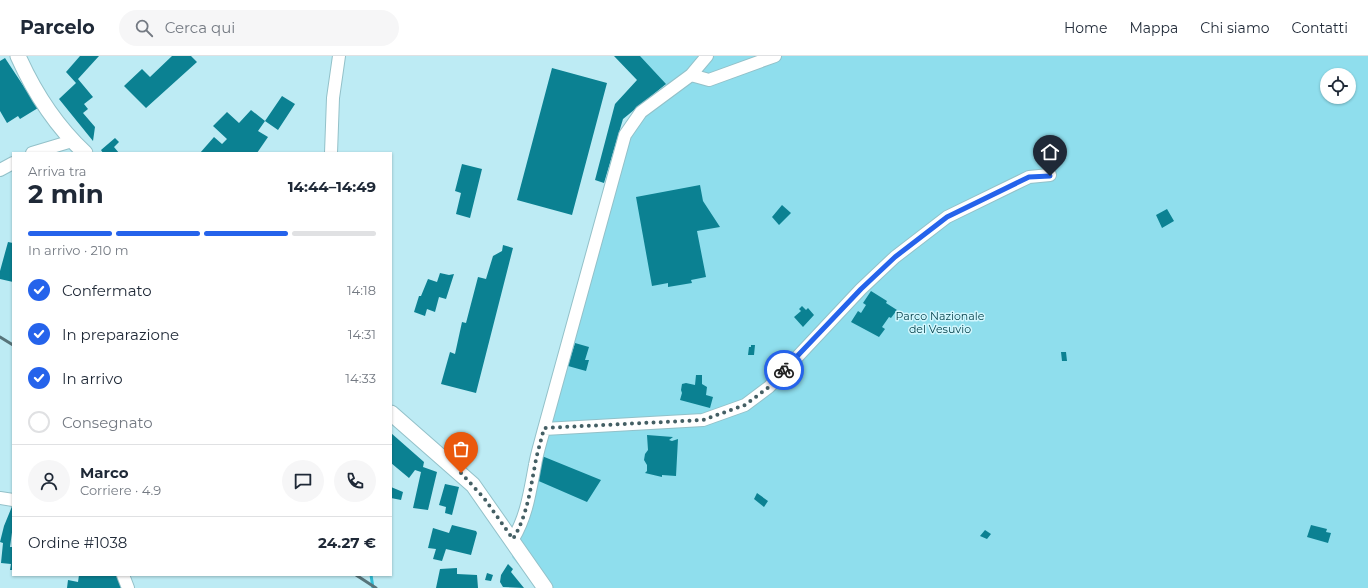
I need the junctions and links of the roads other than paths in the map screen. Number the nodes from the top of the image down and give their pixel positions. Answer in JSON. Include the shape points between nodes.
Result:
{"nodes":[{"id":1,"x":18,"y":56,"type":"edge"},
{"id":2,"x":339,"y":56,"type":"edge"},
{"id":3,"x":707,"y":56,"type":"edge"},
{"id":4,"x":775,"y":56,"type":"edge"},
{"id":5,"x":691,"y":76,"type":"junction"},
{"id":6,"x":72,"y":141,"type":"junction"},
{"id":7,"x":35,"y":152,"type":"edge"},
{"id":8,"x":84,"y":152,"type":"edge"},
{"id":9,"x":331,"y":152,"type":"edge"},
{"id":10,"x":12,"y":164,"type":"edge"},
{"id":11,"x":0,"y":170,"type":"edge"},
{"id":12,"x":1050,"y":176,"type":"dead end"},
{"id":13,"x":392,"y":414,"type":"edge"},
{"id":14,"x":544,"y":428,"type":"junction"},
{"id":15,"x":0,"y":498,"type":"edge"},
{"id":16,"x":12,"y":500,"type":"edge"},
{"id":17,"x":513,"y":539,"type":"junction"},
{"id":18,"x":123,"y":576,"type":"edge"},
{"id":19,"x":128,"y":588,"type":"edge"},
{"id":20,"x":545,"y":588,"type":"edge"}],
"edges":[{"from":1,"to":6,"type":"main road","via":[[30,82]]},
{"from":2,"to":9,"type":"street","via":[[333,98]]},
{"from":3,"to":5,"type":"street"},
{"from":4,"to":5,"type":"street","via":[[709,80]]},
{"from":5,"to":14,"type":"street","via":[[641,112],[625,135]]},
{"from":6,"to":7,"type":"street"},
{"from":6,"to":8,"type":"main road"},
{"from":10,"to":11,"type":"street"},
{"from":12,"to":14,"type":"street","via":[[1029,177],[947,217],[895,257],[861,289],[769,387],[745,405],[703,420]]},
{"from":13,"to":17,"type":"main road","via":[[474,485]]},
{"from":14,"to":17,"type":"street","via":[[530,496]]},
{"from":15,"to":16,"type":"street"},
{"from":17,"to":20,"type":"main road"},
{"from":18,"to":19,"type":"street"}]}
